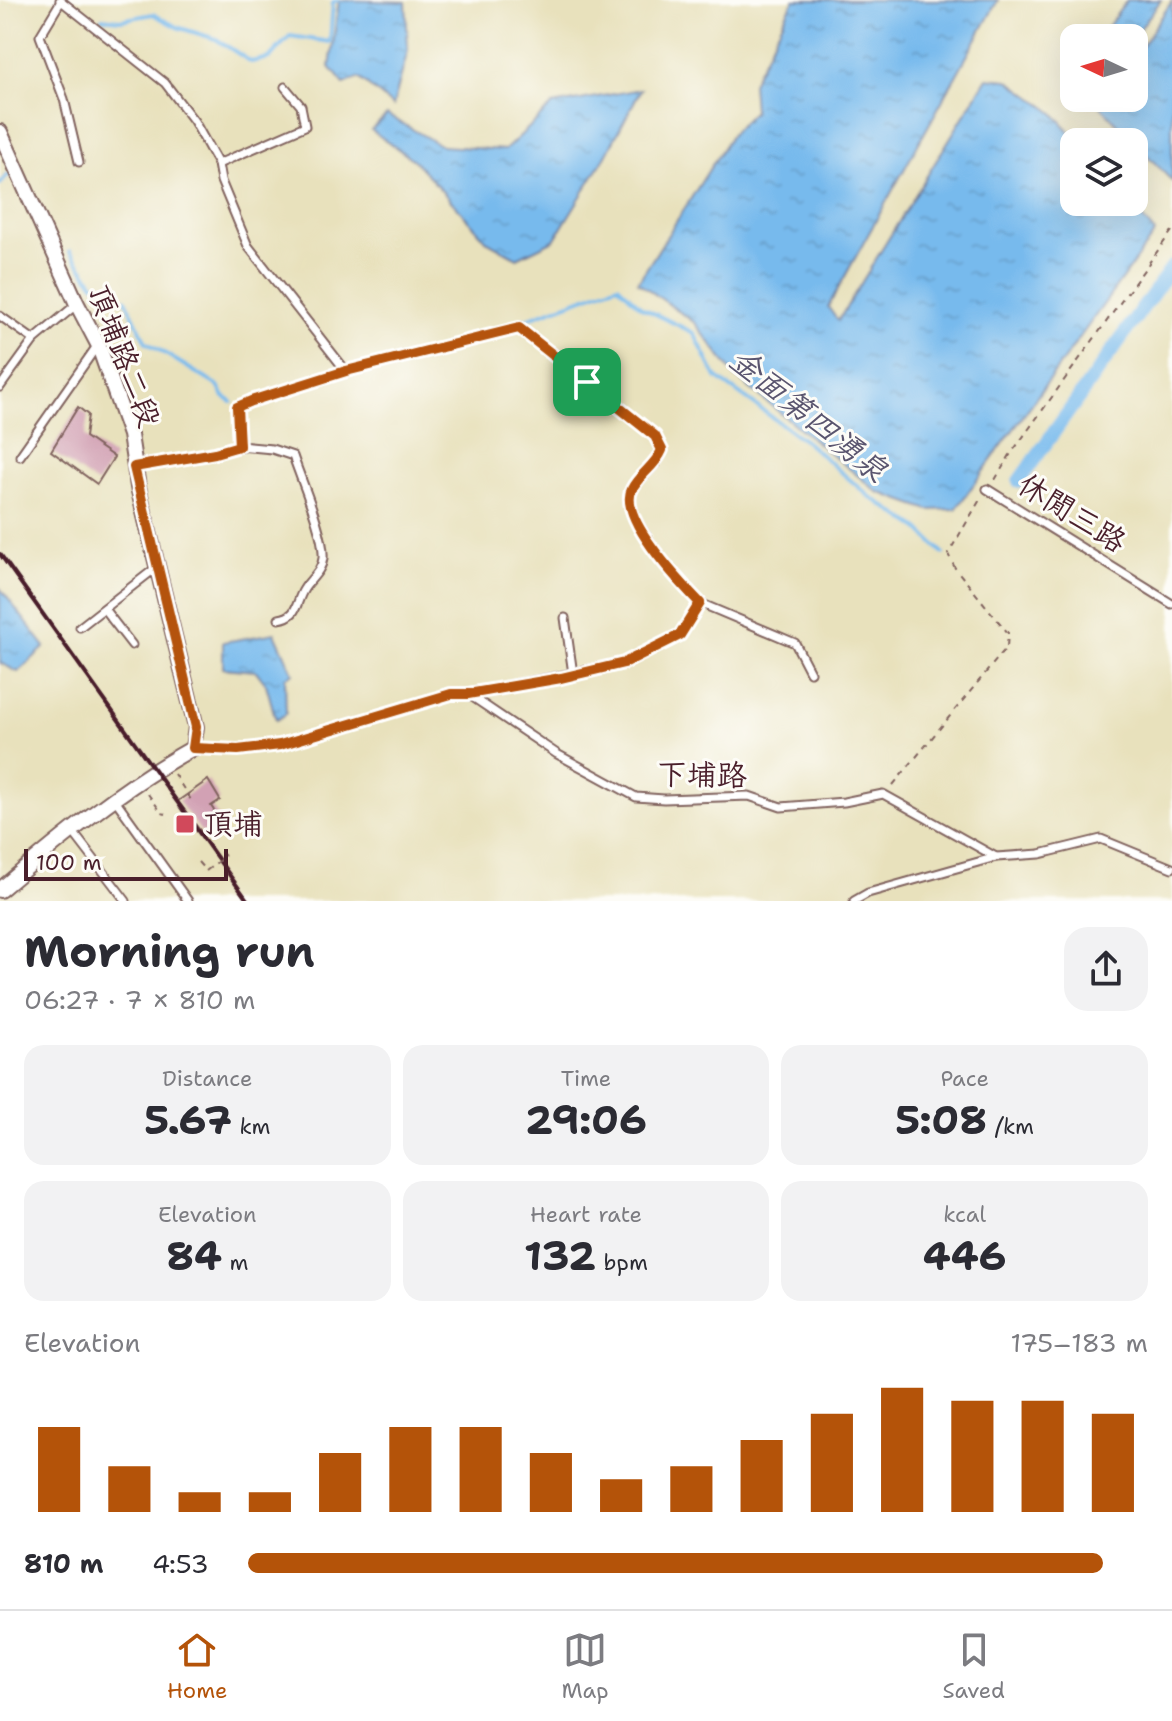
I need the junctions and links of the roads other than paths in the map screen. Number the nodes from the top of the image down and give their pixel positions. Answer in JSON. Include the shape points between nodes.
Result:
{"nodes":[{"id":1,"x":60,"y":0,"type":"edge"},
{"id":2,"x":285,"y":87,"type":"dead end"},
{"id":3,"x":0,"y":132,"type":"edge"},
{"id":4,"x":79,"y":162,"type":"dead end"},
{"id":5,"x":218,"y":164,"type":"junction"},
{"id":6,"x":77,"y":304,"type":"junction"},
{"id":7,"x":0,"y":316,"type":"edge"},
{"id":8,"x":34,"y":340,"type":"junction"},
{"id":9,"x":98,"y":344,"type":"junction"},
{"id":10,"x":346,"y":371,"type":"junction"},
{"id":11,"x":0,"y":387,"type":"edge"},
{"id":12,"x":239,"y":446,"type":"junction"},
{"id":13,"x":20,"y":456,"type":"dead end"},
{"id":14,"x":134,"y":467,"type":"junction"},
{"id":15,"x":987,"y":489,"type":"dead end"},
{"id":16,"x":157,"y":567,"type":"junction"},
{"id":17,"x":700,"y":603,"type":"junction"},
{"id":18,"x":1172,"y":604,"type":"edge"},
{"id":19,"x":104,"y":609,"type":"junction"},
{"id":20,"x":565,"y":618,"type":"dead end"},
{"id":21,"x":279,"y":619,"type":"dead end"},
{"id":22,"x":80,"y":627,"type":"dead end"},
{"id":23,"x":132,"y":645,"type":"dead end"},
{"id":24,"x":810,"y":672,"type":"dead end"},
{"id":25,"x":573,"y":674,"type":"junction"},
{"id":26,"x":468,"y":694,"type":"junction"},
{"id":27,"x":193,"y":748,"type":"junction"},
{"id":28,"x":114,"y":798,"type":"junction"},
{"id":29,"x":73,"y":832,"type":"junction"},
{"id":30,"x":996,"y":857,"type":"junction"},
{"id":31,"x":1172,"y":868,"type":"edge"},
{"id":32,"x":0,"y":890,"type":"edge"},
{"id":33,"x":126,"y":901,"type":"edge"},
{"id":34,"x":188,"y":901,"type":"edge"},
{"id":35,"x":854,"y":901,"type":"edge"}],
"edges":[{"from":1,"to":4,"type":"lane","via":[[40,36],[64,99]]},
{"from":1,"to":5,"type":"lane","via":[[165,83]]},
{"from":2,"to":5,"type":"lane","via":[[301,106],[305,126]]},
{"from":3,"to":6,"type":"street","name":"頂埔路二段"},
{"from":5,"to":10,"type":"lane","via":[[248,246]]},
{"from":6,"to":8,"type":"lane"},
{"from":6,"to":9,"type":"street","name":"頂埔路二段"},
{"from":7,"to":8,"type":"lane"},
{"from":8,"to":11,"type":"lane"},
{"from":9,"to":13,"type":"lane"},
{"from":9,"to":14,"type":"street","name":"頂埔路二段","via":[[130,435]]},
{"from":10,"to":12,"type":"lane","via":[[237,407]]},
{"from":10,"to":17,"type":"lane","via":[[519,328],[655,436],[662,450],[632,488],[629,501],[664,564]]},
{"from":12,"to":14,"type":"lane"},
{"from":12,"to":21,"type":"lane","via":[[293,456],[320,537],[323,559],[318,569],[297,609]]},
{"from":14,"to":16,"type":"street","name":"頂埔路二段"},
{"from":15,"to":18,"type":"lane","name":"休閒三路"},
{"from":16,"to":19,"type":"lane"},
{"from":16,"to":27,"type":"street","name":"頂埔路二段","via":[[196,727]]},
{"from":17,"to":24,"type":"lane","via":[[795,643]]},
{"from":17,"to":25,"type":"lane","via":[[680,635],[624,663]]},
{"from":19,"to":22,"type":"lane"},
{"from":19,"to":23,"type":"lane"},
{"from":20,"to":25,"type":"lane"},
{"from":25,"to":26,"type":"lane"},
{"from":26,"to":27,"type":"lane","via":[[451,694],[280,745]]},
{"from":26,"to":30,"type":"lane","name":"下埔路","via":[[557,754],[636,797],[749,796],[781,807],[883,794]]},
{"from":27,"to":28,"type":"street"},
{"from":28,"to":29,"type":"street"},
{"from":28,"to":34,"type":"lane"},
{"from":29,"to":32,"type":"street"},
{"from":29,"to":33,"type":"lane"},
{"from":30,"to":31,"type":"lane","via":[[1040,854],[1101,839]]},
{"from":30,"to":35,"type":"lane"}]}
